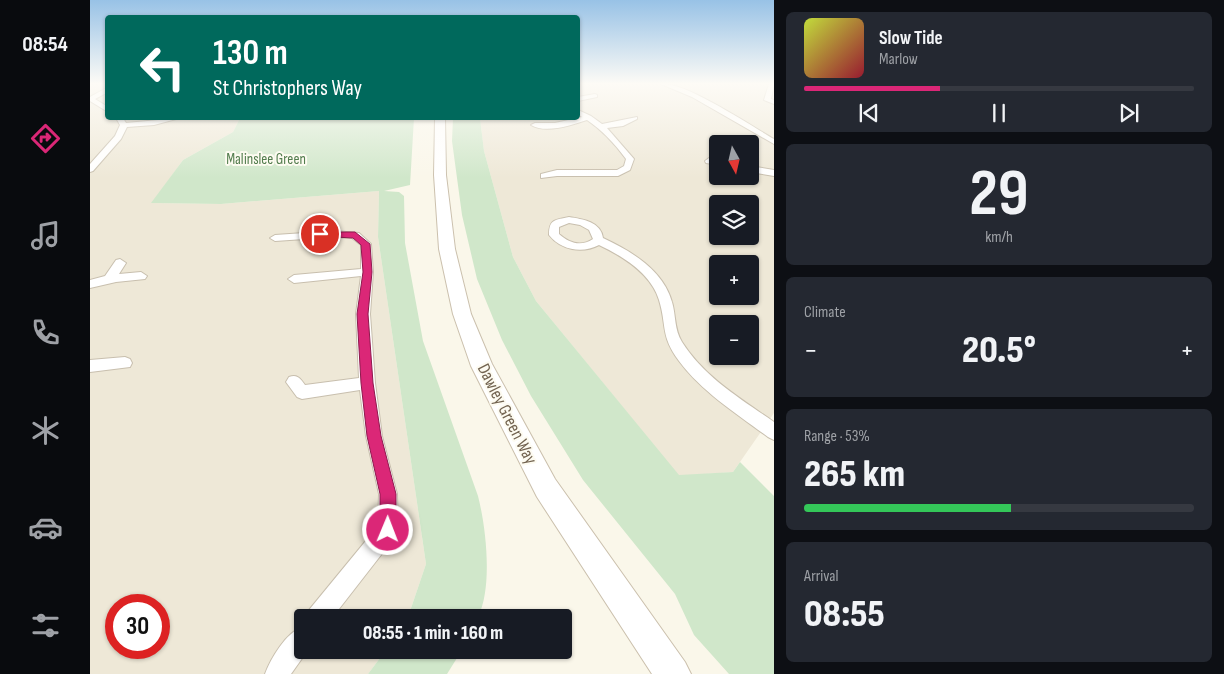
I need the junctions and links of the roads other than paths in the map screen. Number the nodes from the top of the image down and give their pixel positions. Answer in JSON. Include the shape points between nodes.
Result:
{"nodes":[{"id":1,"x":586,"y":115,"type":"edge"},
{"id":2,"x":728,"y":115,"type":"edge"},
{"id":3,"x":589,"y":117,"type":"junction"},
{"id":4,"x":635,"y":118,"type":"dead end"},
{"id":5,"x":167,"y":120,"type":"edge"},
{"id":6,"x":440,"y":120,"type":"edge"},
{"id":7,"x":580,"y":120,"type":"edge"},
{"id":8,"x":580,"y":120,"type":"edge"},
{"id":9,"x":122,"y":121,"type":"edge"},
{"id":10,"x":535,"y":125,"type":"dead end"},
{"id":11,"x":600,"y":128,"type":"junction"},
{"id":12,"x":774,"y":142,"type":"edge"},
{"id":13,"x":90,"y":169,"type":"edge"},
{"id":14,"x":759,"y":170,"type":"edge"},
{"id":15,"x":618,"y":173,"type":"junction"},
{"id":16,"x":774,"y":173,"type":"edge"},
{"id":17,"x":544,"y":176,"type":"dead end"},
{"id":18,"x":629,"y":180,"type":"dead end"},
{"id":19,"x":276,"y":238,"type":"dead end"},
{"id":20,"x":598,"y":240,"type":"dead end"},
{"id":21,"x":120,"y":262,"type":"dead end"},
{"id":22,"x":368,"y":272,"type":"junction"},
{"id":23,"x":141,"y":276,"type":"dead end"},
{"id":24,"x":294,"y":279,"type":"dead end"},
{"id":25,"x":109,"y":280,"type":"junction"},
{"id":26,"x":90,"y":284,"type":"edge"},
{"id":27,"x":125,"y":363,"type":"dead end"},
{"id":28,"x":90,"y":366,"type":"edge"},
{"id":29,"x":294,"y":382,"type":"dead end"},
{"id":30,"x":367,"y":383,"type":"junction"},
{"id":31,"x":774,"y":432,"type":"edge"},
{"id":32,"x":324,"y":609,"type":"edge"},
{"id":33,"x":294,"y":650,"type":"edge"},
{"id":34,"x":277,"y":674,"type":"edge"},
{"id":35,"x":673,"y":674,"type":"edge"}],
"edges":[{"from":1,"to":3,"type":"street"},
{"from":2,"to":12,"type":"street"},
{"from":3,"to":8,"type":"street"},
{"from":3,"to":11,"type":"street"},
{"from":4,"to":11,"type":"street"},
{"from":5,"to":9,"type":"street","via":[[154,123]]},
{"from":6,"to":35,"type":"main road","name":"Dawley Green Way","via":[[440,175],[447,249],[462,314],[482,366],[546,488]]},
{"from":7,"to":10,"type":"street","via":[[564,125]]},
{"from":9,"to":13,"type":"street","via":[[118,136]]},
{"from":11,"to":15,"type":"street","via":[[630,159],[625,170]]},
{"from":14,"to":16,"type":"street"},
{"from":15,"to":17,"type":"street"},
{"from":15,"to":18,"type":"street"},
{"from":19,"to":22,"type":"street","via":[[355,235],[366,244]]},
{"from":20,"to":31,"type":"street","via":[[635,261],[650,275],[665,299],[674,342],[687,360],[722,394]]},
{"from":21,"to":25,"type":"street"},
{"from":22,"to":24,"type":"street"},
{"from":22,"to":30,"type":"street","via":[[363,314]]},
{"from":23,"to":25,"type":"street"},
{"from":25,"to":26,"type":"street"},
{"from":27,"to":28,"type":"street"},
{"from":29,"to":30,"type":"street","via":[[302,392]]},
{"from":30,"to":32,"type":"street","via":[[374,436],[388,494],[388,530]]},
{"from":33,"to":34,"type":"street"}]}
